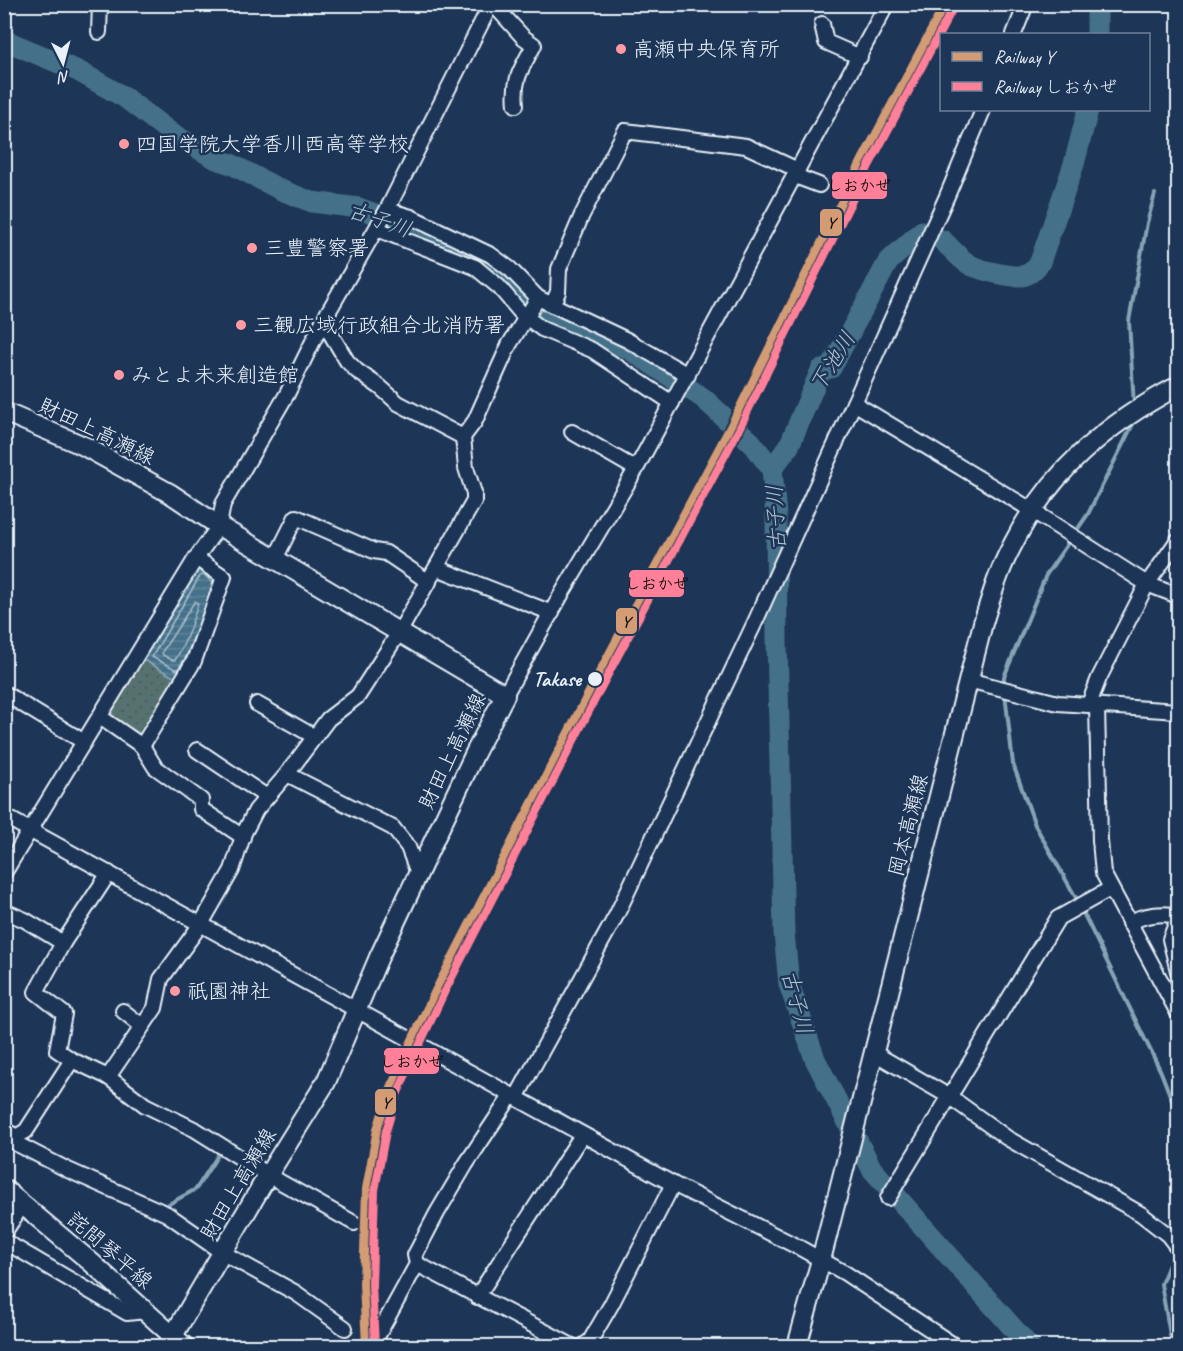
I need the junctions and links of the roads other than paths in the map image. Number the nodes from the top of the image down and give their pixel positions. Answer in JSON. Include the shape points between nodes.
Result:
{"nodes":[{"id":1,"x":100,"y":4,"type":"edge"},
{"id":2,"x":492,"y":4,"type":"edge"},
{"id":3,"x":887,"y":4,"type":"edge"},
{"id":4,"x":1026,"y":4,"type":"edge"},
{"id":5,"x":822,"y":24,"type":"dead end"},
{"id":6,"x":99,"y":32,"type":"dead end"},
{"id":7,"x":1014,"y":33,"type":"edge"},
{"id":8,"x":860,"y":57,"type":"junction"},
{"id":9,"x":516,"y":105,"type":"dead end"},
{"id":10,"x":983,"y":111,"type":"edge"},
{"id":11,"x":797,"y":173,"type":"junction"},
{"id":12,"x":819,"y":185,"type":"dead end"},
{"id":13,"x":387,"y":210,"type":"junction"},
{"id":14,"x":377,"y":229,"type":"junction"},
{"id":15,"x":537,"y":301,"type":"junction"},
{"id":16,"x":552,"y":305,"type":"junction"},
{"id":17,"x":527,"y":317,"type":"junction"},
{"id":18,"x":323,"y":321,"type":"junction"},
{"id":19,"x":688,"y":375,"type":"junction"},
{"id":20,"x":1179,"y":386,"type":"edge"},
{"id":21,"x":672,"y":403,"type":"junction"},
{"id":22,"x":854,"y":403,"type":"junction"},
{"id":23,"x":4,"y":412,"type":"edge"},
{"id":24,"x":572,"y":432,"type":"dead end"},
{"id":25,"x":463,"y":437,"type":"junction"},
{"id":26,"x":636,"y":469,"type":"junction"},
{"id":27,"x":1033,"y":511,"type":"junction"},
{"id":28,"x":219,"y":526,"type":"junction"},
{"id":29,"x":1179,"y":540,"type":"edge"},
{"id":30,"x":196,"y":558,"type":"junction"},
{"id":31,"x":275,"y":559,"type":"junction"},
{"id":32,"x":436,"y":568,"type":"junction"},
{"id":33,"x":429,"y":582,"type":"junction"},
{"id":34,"x":1147,"y":584,"type":"junction"},
{"id":35,"x":1179,"y":596,"type":"edge"},
{"id":36,"x":552,"y":613,"type":"junction"},
{"id":37,"x":399,"y":632,"type":"junction"},
{"id":38,"x":968,"y":680,"type":"junction"},
{"id":39,"x":4,"y":693,"type":"edge"},
{"id":40,"x":505,"y":695,"type":"junction"},
{"id":41,"x":257,"y":704,"type":"dead end"},
{"id":42,"x":1093,"y":705,"type":"junction"},
{"id":43,"x":1179,"y":711,"type":"edge"},
{"id":44,"x":100,"y":717,"type":"junction"},
{"id":45,"x":315,"y":736,"type":"junction"},
{"id":46,"x":84,"y":742,"type":"junction"},
{"id":47,"x":142,"y":746,"type":"junction"},
{"id":48,"x":197,"y":750,"type":"dead end"},
{"id":49,"x":287,"y":774,"type":"junction"},
{"id":50,"x":267,"y":797,"type":"junction"},
{"id":51,"x":4,"y":816,"type":"edge"},
{"id":52,"x":30,"y":830,"type":"junction"},
{"id":53,"x":243,"y":837,"type":"junction"},
{"id":54,"x":4,"y":873,"type":"edge"},
{"id":55,"x":109,"y":873,"type":"junction"},
{"id":56,"x":418,"y":873,"type":"junction"},
{"id":57,"x":1110,"y":889,"type":"junction"},
{"id":58,"x":4,"y":911,"type":"edge"},
{"id":59,"x":1179,"y":917,"type":"edge"},
{"id":60,"x":1129,"y":923,"type":"junction"},
{"id":61,"x":201,"y":924,"type":"junction"},
{"id":62,"x":63,"y":943,"type":"junction"},
{"id":63,"x":1179,"y":970,"type":"edge"},
{"id":64,"x":1176,"y":1004,"type":"edge"},
{"id":65,"x":355,"y":1009,"type":"junction"},
{"id":66,"x":123,"y":1011,"type":"dead end"},
{"id":67,"x":142,"y":1026,"type":"junction"},
{"id":68,"x":874,"y":1053,"type":"junction"},
{"id":69,"x":72,"y":1060,"type":"junction"},
{"id":70,"x":108,"y":1077,"type":"junction"},
{"id":71,"x":514,"y":1097,"type":"junction"},
{"id":72,"x":950,"y":1097,"type":"junction"},
{"id":73,"x":582,"y":1134,"type":"junction"},
{"id":74,"x":9,"y":1135,"type":"edge"},
{"id":75,"x":268,"y":1175,"type":"junction"},
{"id":76,"x":672,"y":1184,"type":"junction"},
{"id":77,"x":4,"y":1189,"type":"edge"},
{"id":78,"x":888,"y":1198,"type":"dead end"},
{"id":79,"x":23,"y":1204,"type":"junction"},
{"id":80,"x":354,"y":1223,"type":"dead end"},
{"id":81,"x":4,"y":1233,"type":"edge"},
{"id":82,"x":4,"y":1241,"type":"edge"},
{"id":83,"x":1179,"y":1248,"type":"edge"},
{"id":84,"x":223,"y":1253,"type":"junction"},
{"id":85,"x":821,"y":1260,"type":"junction"},
{"id":86,"x":417,"y":1264,"type":"junction"},
{"id":87,"x":477,"y":1297,"type":"junction"},
{"id":88,"x":145,"y":1311,"type":"junction"},
{"id":89,"x":345,"y":1328,"type":"dead end"},
{"id":90,"x":175,"y":1343,"type":"edge"},
{"id":91,"x":372,"y":1347,"type":"edge"},
{"id":92,"x":572,"y":1347,"type":"edge"},
{"id":93,"x":583,"y":1347,"type":"edge"},
{"id":94,"x":797,"y":1347,"type":"edge"},
{"id":95,"x":955,"y":1347,"type":"edge"}],
"edges":[{"from":1,"to":6,"type":"street"},
{"from":2,"to":9,"type":"street","via":[[534,45],[517,75]]},
{"from":2,"to":13,"type":"street"},
{"from":3,"to":8,"type":"street"},
{"from":4,"to":7,"type":"street"},
{"from":5,"to":8,"type":"street","via":[[826,42]]},
{"from":8,"to":11,"type":"street"},
{"from":10,"to":22,"type":"street"},
{"from":11,"to":12,"type":"street"},
{"from":11,"to":16,"type":"street","via":[[746,146],[625,131],[559,269],[558,292]]},
{"from":11,"to":19,"type":"street"},
{"from":13,"to":14,"type":"street"},
{"from":13,"to":15,"type":"street","via":[[411,217],[491,255],[510,269]]},
{"from":14,"to":17,"type":"street","via":[[475,267]]},
{"from":14,"to":18,"type":"street"},
{"from":15,"to":16,"type":"street"},
{"from":15,"to":17,"type":"street"},
{"from":16,"to":19,"type":"street","via":[[627,340]]},
{"from":17,"to":21,"type":"street","via":[[542,329],[592,350]]},
{"from":17,"to":25,"type":"street","via":[[509,345],[475,421]]},
{"from":18,"to":25,"type":"street","via":[[357,371],[398,403]]},
{"from":18,"to":28,"type":"street","via":[[287,394],[223,504]]},
{"from":19,"to":21,"type":"street"},
{"from":20,"to":27,"type":"main road","name":"岡本高瀬線","via":[[1104,431],[1066,466]]},
{"from":21,"to":26,"type":"street"},
{"from":22,"to":27,"type":"street"},
{"from":22,"to":71,"type":"street","via":[[617,914]]},
{"from":23,"to":28,"type":"main road","name":"財田上高瀬線","via":[[84,446],[171,494]]},
{"from":24,"to":26,"type":"street"},
{"from":25,"to":32,"type":"street","via":[[474,501]]},
{"from":26,"to":36,"type":"street"},
{"from":27,"to":34,"type":"street"},
{"from":27,"to":38,"type":"main road","name":"岡本高瀬線","via":[[997,578]]},
{"from":28,"to":30,"type":"street"},
{"from":28,"to":31,"type":"main road","name":"財田上高瀬線"},
{"from":29,"to":34,"type":"street"},
{"from":30,"to":44,"type":"street"},
{"from":30,"to":47,"type":"street","via":[[224,578],[194,661]]},
{"from":31,"to":33,"type":"street","via":[[296,517],[386,553]]},
{"from":31,"to":37,"type":"main road","name":"財田上高瀬線"},
{"from":32,"to":33,"type":"street"},
{"from":32,"to":36,"type":"street"},
{"from":33,"to":37,"type":"street"},
{"from":34,"to":35,"type":"street"},
{"from":34,"to":42,"type":"street","via":[[1094,688]]},
{"from":36,"to":40,"type":"street"},
{"from":37,"to":40,"type":"main road","name":"財田上高瀬線"},
{"from":37,"to":45,"type":"street","via":[[358,696],[328,719]]},
{"from":38,"to":42,"type":"street","via":[[1058,703]]},
{"from":38,"to":68,"type":"main road","name":"岡本高瀬線"},
{"from":39,"to":46,"type":"street"},
{"from":40,"to":56,"type":"main road","name":"財田上高瀬線"},
{"from":41,"to":45,"type":"street"},
{"from":42,"to":43,"type":"street"},
{"from":42,"to":57,"type":"street","via":[[1100,841],[1103,873]]},
{"from":44,"to":46,"type":"street"},
{"from":44,"to":47,"type":"street"},
{"from":45,"to":49,"type":"street"},
{"from":46,"to":52,"type":"street"},
{"from":47,"to":53,"type":"street","via":[[155,767],[201,800],[201,809]]},
{"from":48,"to":50,"type":"street"},
{"from":49,"to":50,"type":"street"},
{"from":49,"to":56,"type":"street","via":[[393,828],[408,847]]},
{"from":50,"to":53,"type":"street"},
{"from":51,"to":52,"type":"street"},
{"from":52,"to":54,"type":"street"},
{"from":52,"to":55,"type":"street"},
{"from":53,"to":61,"type":"street","via":[[232,870]]},
{"from":55,"to":61,"type":"street"},
{"from":55,"to":62,"type":"street"},
{"from":56,"to":65,"type":"main road","name":"財田上高瀬線"},
{"from":57,"to":60,"type":"street"},
{"from":57,"to":72,"type":"street","via":[[1058,918]]},
{"from":58,"to":62,"type":"street"},
{"from":59,"to":60,"type":"street","via":[[1148,916]]},
{"from":59,"to":63,"type":"street","via":[[1170,939]]},
{"from":60,"to":64,"type":"street"},
{"from":61,"to":65,"type":"street"},
{"from":61,"to":67,"type":"street","via":[[161,979],[155,1008]]},
{"from":62,"to":69,"type":"street","via":[[36,992],[64,1014],[57,1050]]},
{"from":65,"to":71,"type":"street"},
{"from":65,"to":75,"type":"main road","name":"財田上高瀬線","via":[[326,1082]]},
{"from":66,"to":67,"type":"street"},
{"from":67,"to":70,"type":"street"},
{"from":68,"to":72,"type":"street"},
{"from":68,"to":85,"type":"main road","name":"岡本高瀬線"},
{"from":69,"to":70,"type":"street"},
{"from":69,"to":74,"type":"street","via":[[26,1131]]},
{"from":70,"to":75,"type":"street","via":[[145,1105],[196,1130]]},
{"from":71,"to":73,"type":"street"},
{"from":71,"to":86,"type":"street","via":[[437,1213],[415,1255]]},
{"from":72,"to":78,"type":"street"},
{"from":72,"to":83,"type":"street","via":[[1007,1138],[1141,1214]]},
{"from":73,"to":76,"type":"street"},
{"from":73,"to":87,"type":"street"},
{"from":74,"to":84,"type":"street","via":[[17,1144],[68,1170],[166,1214]]},
{"from":75,"to":80,"type":"street"},
{"from":75,"to":84,"type":"main road","name":"財田上高瀬線"},
{"from":76,"to":85,"type":"street"},
{"from":76,"to":93,"type":"street","via":[[611,1305]]},
{"from":77,"to":79,"type":"main road","name":"詫間琴平線"},
{"from":79,"to":81,"type":"street"},
{"from":79,"to":88,"type":"main road","name":"詫間琴平線"},
{"from":82,"to":88,"type":"street","via":[[127,1313]]},
{"from":84,"to":89,"type":"street","via":[[300,1287]]},
{"from":84,"to":90,"type":"main road","name":"財田上高瀬線"},
{"from":85,"to":94,"type":"main road","name":"岡本高瀬線"},
{"from":85,"to":95,"type":"street"},
{"from":86,"to":87,"type":"street"},
{"from":86,"to":91,"type":"street"},
{"from":87,"to":92,"type":"street"},
{"from":88,"to":90,"type":"main road","name":"詫間琴平線"}]}
